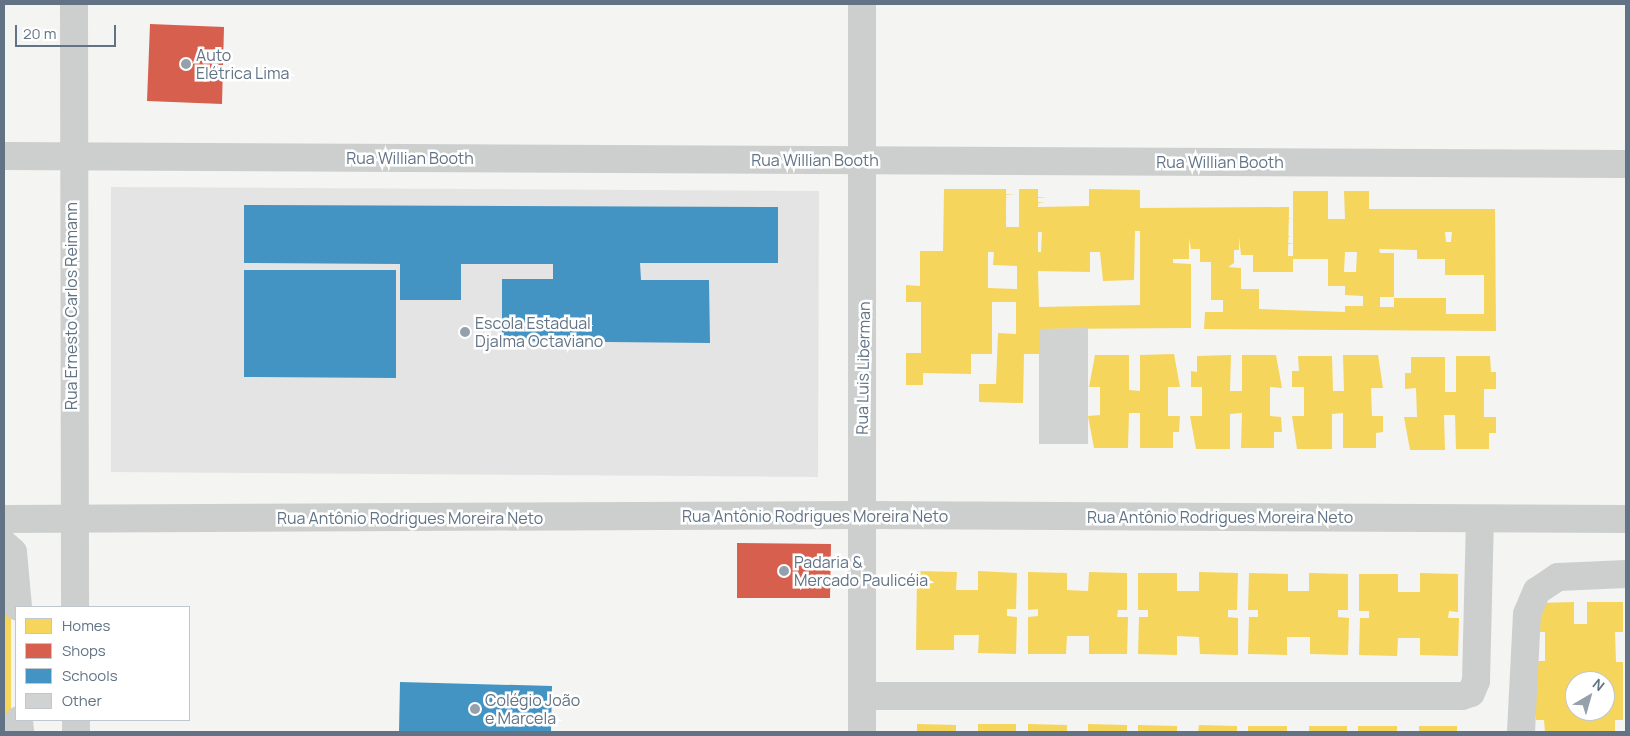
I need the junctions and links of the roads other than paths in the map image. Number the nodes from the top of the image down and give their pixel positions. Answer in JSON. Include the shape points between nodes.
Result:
{"nodes":[{"id":1,"x":74,"y":4,"type":"edge"},
{"id":2,"x":862,"y":4,"type":"edge"},
{"id":3,"x":4,"y":156,"type":"edge"},
{"id":4,"x":71,"y":156,"type":"junction"},
{"id":5,"x":866,"y":160,"type":"junction"},
{"id":6,"x":1626,"y":164,"type":"edge"},
{"id":7,"x":862,"y":515,"type":"junction"},
{"id":8,"x":1480,"y":518,"type":"junction"},
{"id":9,"x":4,"y":519,"type":"edge"},
{"id":10,"x":72,"y":520,"type":"junction"},
{"id":11,"x":1626,"y":520,"type":"edge"},
{"id":12,"x":4,"y":544,"type":"edge"},
{"id":13,"x":1626,"y":574,"type":"edge"},
{"id":14,"x":18,"y":606,"type":"edge"},
{"id":15,"x":75,"y":606,"type":"edge"},
{"id":16,"x":863,"y":696,"type":"junction"},
{"id":17,"x":862,"y":732,"type":"edge"},
{"id":18,"x":1521,"y":732,"type":"edge"}],
"edges":[{"from":1,"to":4,"type":"street","name":"Rua Ernesto Carlos Reimann"},
{"from":2,"to":5,"type":"street","name":"Rua Luis Liberman"},
{"from":3,"to":4,"type":"street","name":"Rua Willian Booth"},
{"from":4,"to":5,"type":"street","name":"Rua Willian Booth"},
{"from":4,"to":10,"type":"street","name":"Rua Ernesto Carlos Reimann"},
{"from":5,"to":6,"type":"street","name":"Rua Willian Booth"},
{"from":5,"to":7,"type":"street","name":"Rua Luis Liberman"},
{"from":7,"to":8,"type":"street","name":"Rua Antônio Rodrigues Moreira Neto"},
{"from":7,"to":10,"type":"street","name":"Rua Antônio Rodrigues Moreira Neto"},
{"from":7,"to":16,"type":"street","name":"Rua Luis Liberman"},
{"from":8,"to":11,"type":"street","name":"Rua Antônio Rodrigues Moreira Neto"},
{"from":8,"to":16,"type":"street","via":[[1476,682],[1471,693],[1462,696]]},
{"from":9,"to":10,"type":"street","name":"Rua Antônio Rodrigues Moreira Neto"},
{"from":10,"to":15,"type":"street","name":"Rua Ernesto Carlos Reimann"},
{"from":12,"to":14,"type":"street","via":[[13,552]]},
{"from":13,"to":18,"type":"street","via":[[1558,577],[1537,591],[1527,614]]},
{"from":16,"to":17,"type":"street","name":"Rua Luis Liberman"}]}
